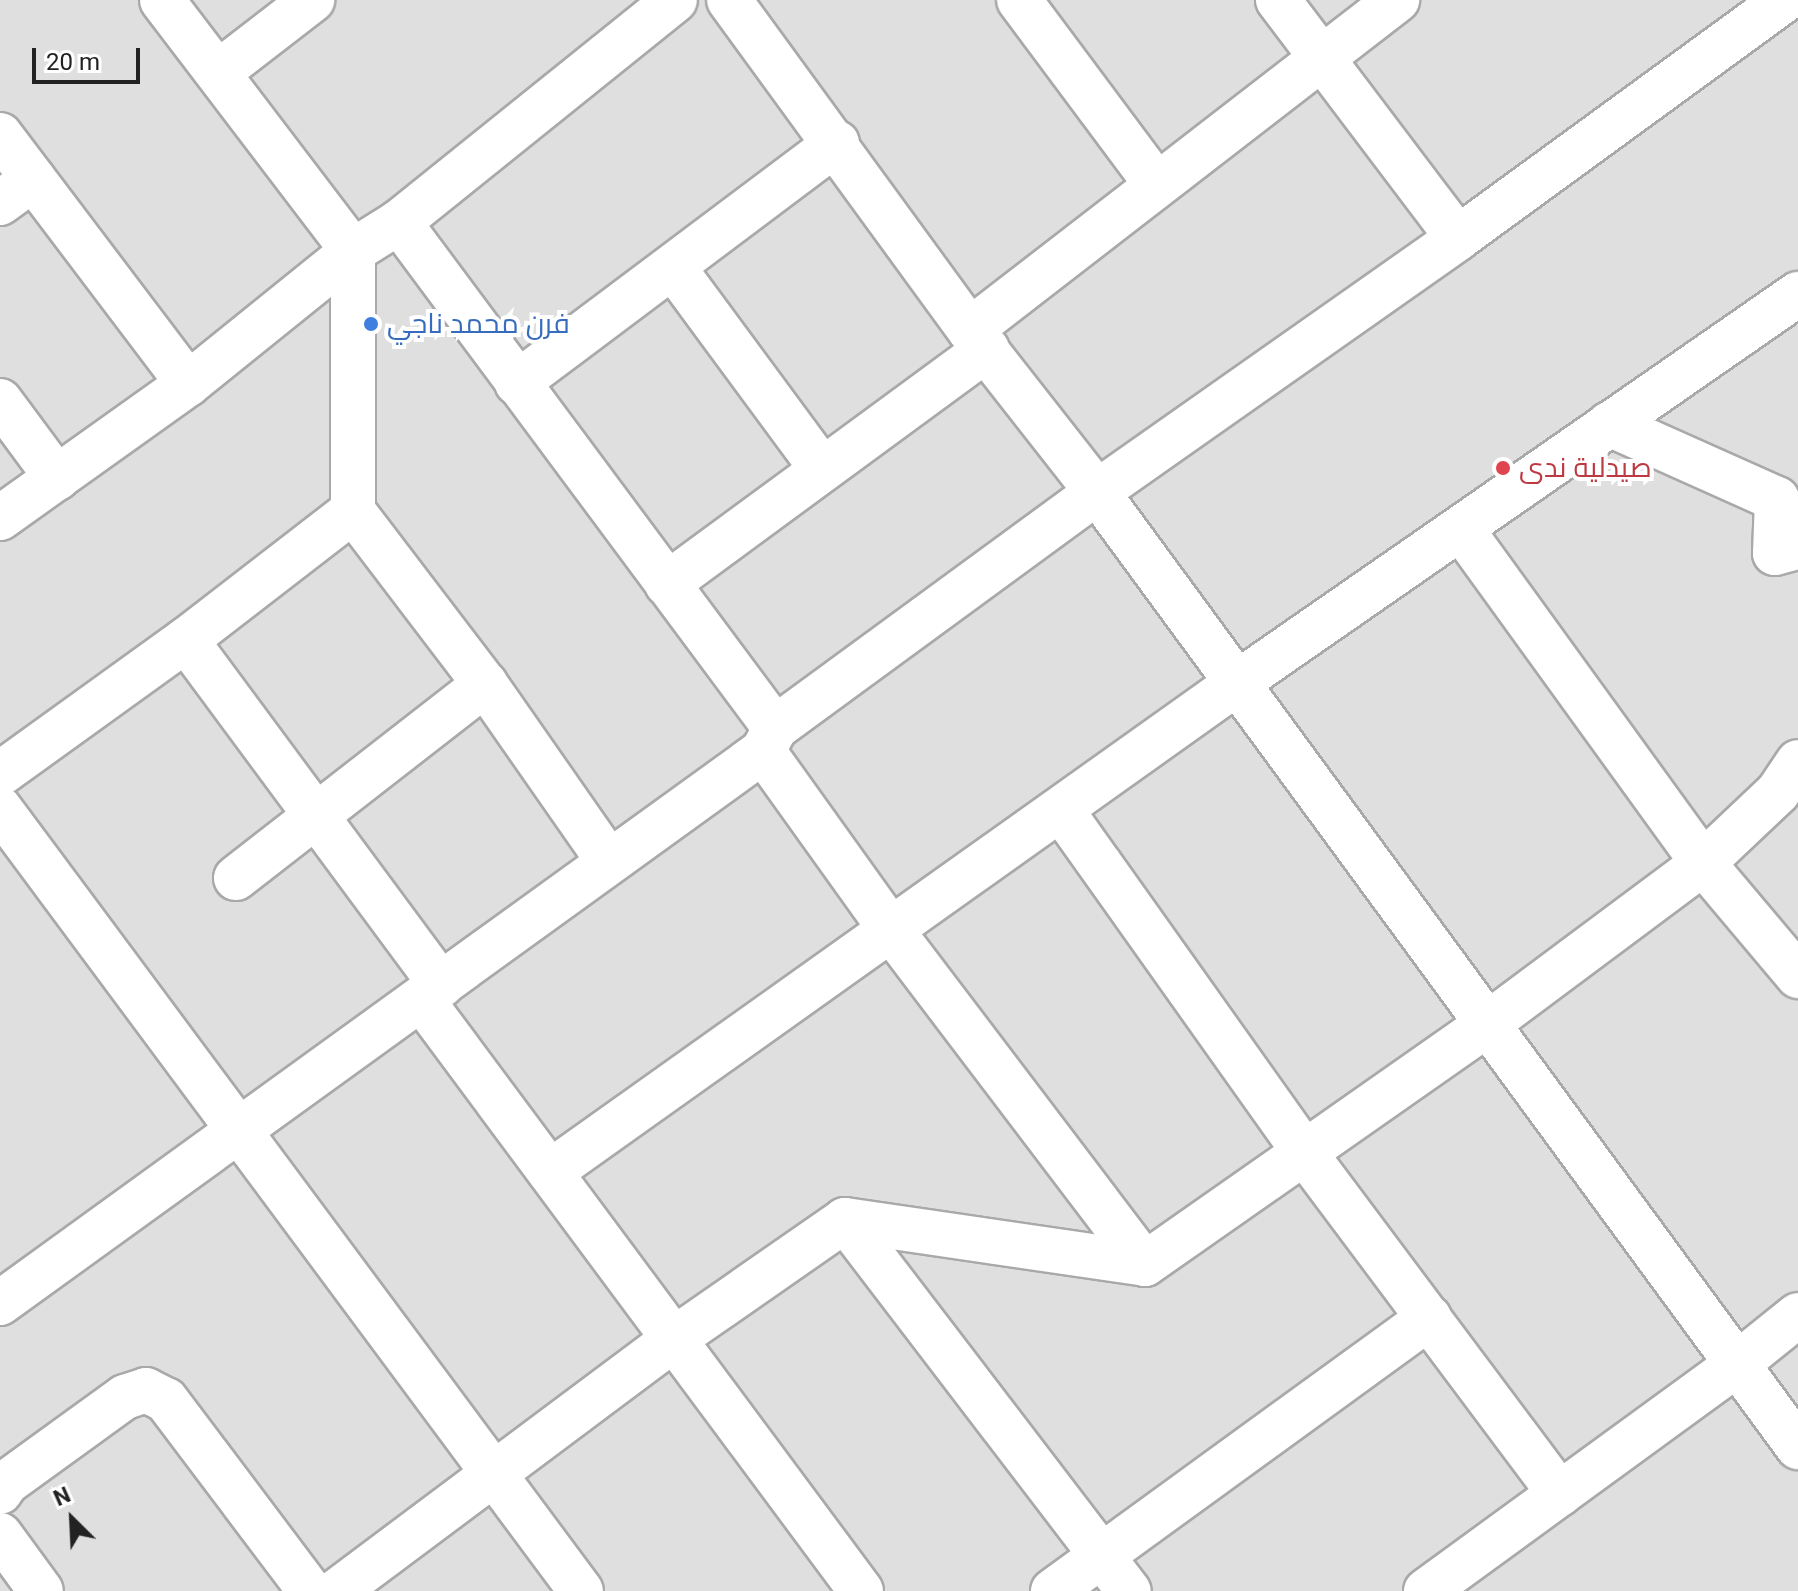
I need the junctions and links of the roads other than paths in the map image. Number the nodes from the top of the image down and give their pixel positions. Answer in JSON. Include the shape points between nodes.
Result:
{"nodes":[{"id":1,"x":162,"y":0,"type":"edge"},
{"id":2,"x":312,"y":0,"type":"edge"},
{"id":3,"x":675,"y":0,"type":"edge"},
{"id":4,"x":729,"y":0,"type":"edge"},
{"id":5,"x":1019,"y":0,"type":"edge"},
{"id":6,"x":1278,"y":0,"type":"edge"},
{"id":7,"x":1397,"y":0,"type":"edge"},
{"id":8,"x":1786,"y":7,"type":"edge"},
{"id":9,"x":1320,"y":59,"type":"junction"},
{"id":10,"x":219,"y":72,"type":"junction"},
{"id":11,"x":0,"y":135,"type":"edge"},
{"id":12,"x":837,"y":143,"type":"junction"},
{"id":13,"x":1156,"y":184,"type":"junction"},
{"id":14,"x":17,"y":191,"type":"edge"},
{"id":15,"x":399,"y":222,"type":"junction"},
{"id":16,"x":1458,"y":238,"type":"junction"},
{"id":17,"x":353,"y":251,"type":"junction"},
{"id":18,"x":673,"y":267,"type":"junction"},
{"id":19,"x":1798,"y":294,"type":"edge"},
{"id":20,"x":979,"y":340,"type":"junction"},
{"id":21,"x":517,"y":383,"type":"junction"},
{"id":22,"x":188,"y":384,"type":"junction"},
{"id":23,"x":0,"y":401,"type":"edge"},
{"id":24,"x":1609,"y":424,"type":"junction"},
{"id":25,"x":822,"y":469,"type":"junction"},
{"id":26,"x":57,"y":478,"type":"junction"},
{"id":27,"x":1097,"y":492,"type":"junction"},
{"id":28,"x":353,"y":511,"type":"junction"},
{"id":29,"x":0,"y":518,"type":"edge"},
{"id":30,"x":1462,"y":530,"type":"junction"},
{"id":31,"x":1798,"y":547,"type":"edge"},
{"id":32,"x":667,"y":584,"type":"junction"},
{"id":33,"x":186,"y":640,"type":"junction"},
{"id":34,"x":1237,"y":683,"type":"junction"},
{"id":35,"x":485,"y":684,"type":"junction"},
{"id":36,"x":769,"y":740,"type":"junction"},
{"id":37,"x":1798,"y":762,"type":"edge"},
{"id":38,"x":0,"y":774,"type":"edge"},
{"id":39,"x":0,"y":809,"type":"edge"},
{"id":40,"x":1062,"y":811,"type":"junction"},
{"id":41,"x":315,"y":817,"type":"junction"},
{"id":42,"x":608,"y":860,"type":"junction"},
{"id":43,"x":1703,"y":863,"type":"junction"},
{"id":44,"x":236,"y":878,"type":"dead end"},
{"id":45,"x":892,"y":931,"type":"junction"},
{"id":46,"x":1798,"y":976,"type":"edge"},
{"id":47,"x":432,"y":992,"type":"junction"},
{"id":48,"x":1486,"y":1025,"type":"junction"},
{"id":49,"x":237,"y":1129,"type":"junction"},
{"id":50,"x":1304,"y":1152,"type":"junction"},
{"id":51,"x":550,"y":1172,"type":"junction"},
{"id":52,"x":845,"y":1220,"type":"junction"},
{"id":53,"x":1145,"y":1264,"type":"junction"},
{"id":54,"x":0,"y":1303,"type":"edge"},
{"id":55,"x":1798,"y":1315,"type":"edge"},
{"id":56,"x":1429,"y":1318,"type":"junction"},
{"id":57,"x":674,"y":1339,"type":"junction"},
{"id":58,"x":1737,"y":1364,"type":"junction"},
{"id":59,"x":1798,"y":1447,"type":"edge"},
{"id":60,"x":493,"y":1472,"type":"junction"},
{"id":61,"x":0,"y":1492,"type":"edge"},
{"id":62,"x":1560,"y":1494,"type":"junction"},
{"id":63,"x":0,"y":1535,"type":"edge"},
{"id":64,"x":1101,"y":1555,"type":"junction"},
{"id":65,"x":41,"y":1591,"type":"edge"},
{"id":66,"x":310,"y":1591,"type":"edge"},
{"id":67,"x":337,"y":1591,"type":"edge"},
{"id":68,"x":581,"y":1591,"type":"edge"},
{"id":69,"x":861,"y":1591,"type":"edge"},
{"id":70,"x":1053,"y":1591,"type":"edge"},
{"id":71,"x":1129,"y":1591,"type":"edge"},
{"id":72,"x":1426,"y":1591,"type":"edge"}],
"edges":[{"from":1,"to":10,"type":"street"},
{"from":2,"to":10,"type":"street"},
{"from":3,"to":15,"type":"street"},
{"from":4,"to":12,"type":"street"},
{"from":5,"to":13,"type":"street"},
{"from":6,"to":9,"type":"street"},
{"from":7,"to":9,"type":"street"},
{"from":8,"to":16,"type":"street"},
{"from":9,"to":13,"type":"street"},
{"from":9,"to":16,"type":"street"},
{"from":10,"to":17,"type":"street"},
{"from":11,"to":14,"type":"street"},
{"from":12,"to":18,"type":"street"},
{"from":12,"to":20,"type":"street"},
{"from":13,"to":20,"type":"street"},
{"from":14,"to":22,"type":"street"},
{"from":15,"to":17,"type":"street"},
{"from":15,"to":21,"type":"street"},
{"from":16,"to":27,"type":"street"},
{"from":17,"to":22,"type":"street"},
{"from":17,"to":28,"type":"street"},
{"from":18,"to":21,"type":"street"},
{"from":18,"to":25,"type":"street"},
{"from":19,"to":24,"type":"street"},
{"from":20,"to":25,"type":"street"},
{"from":20,"to":27,"type":"street"},
{"from":21,"to":32,"type":"street"},
{"from":22,"to":26,"type":"street"},
{"from":23,"to":26,"type":"street"},
{"from":24,"to":30,"type":"street"},
{"from":24,"to":31,"type":"street","via":[[1777,499],[1775,553]]},
{"from":25,"to":32,"type":"street"},
{"from":26,"to":29,"type":"street"},
{"from":27,"to":34,"type":"street"},
{"from":27,"to":36,"type":"street"},
{"from":28,"to":33,"type":"street"},
{"from":28,"to":35,"type":"street"},
{"from":30,"to":34,"type":"street"},
{"from":30,"to":43,"type":"street"},
{"from":32,"to":36,"type":"street"},
{"from":33,"to":38,"type":"street"},
{"from":33,"to":41,"type":"street"},
{"from":34,"to":40,"type":"street"},
{"from":34,"to":48,"type":"street"},
{"from":35,"to":41,"type":"street"},
{"from":35,"to":42,"type":"street"},
{"from":36,"to":42,"type":"street"},
{"from":36,"to":45,"type":"street"},
{"from":37,"to":43,"type":"street","via":[[1778,792]]},
{"from":39,"to":49,"type":"street"},
{"from":40,"to":45,"type":"street"},
{"from":40,"to":50,"type":"street"},
{"from":41,"to":44,"type":"street"},
{"from":41,"to":47,"type":"street"},
{"from":42,"to":47,"type":"street"},
{"from":43,"to":46,"type":"street"},
{"from":43,"to":48,"type":"street"},
{"from":45,"to":51,"type":"street"},
{"from":45,"to":53,"type":"street"},
{"from":47,"to":49,"type":"street"},
{"from":47,"to":51,"type":"street"},
{"from":48,"to":50,"type":"street"},
{"from":48,"to":58,"type":"street"},
{"from":49,"to":54,"type":"street"},
{"from":49,"to":60,"type":"street"},
{"from":50,"to":53,"type":"street"},
{"from":50,"to":56,"type":"street"},
{"from":51,"to":57,"type":"street"},
{"from":52,"to":53,"type":"street"},
{"from":52,"to":57,"type":"street"},
{"from":52,"to":64,"type":"street"},
{"from":55,"to":58,"type":"street"},
{"from":56,"to":62,"type":"street"},
{"from":56,"to":64,"type":"street"},
{"from":57,"to":60,"type":"street"},
{"from":57,"to":69,"type":"street"},
{"from":58,"to":59,"type":"street"},
{"from":58,"to":62,"type":"street"},
{"from":60,"to":67,"type":"street"},
{"from":60,"to":68,"type":"street"},
{"from":61,"to":66,"type":"street","via":[[125,1397],[146,1390],[166,1400]]},
{"from":62,"to":72,"type":"street"},
{"from":63,"to":65,"type":"street"},
{"from":64,"to":70,"type":"street"},
{"from":64,"to":71,"type":"street"}]}
